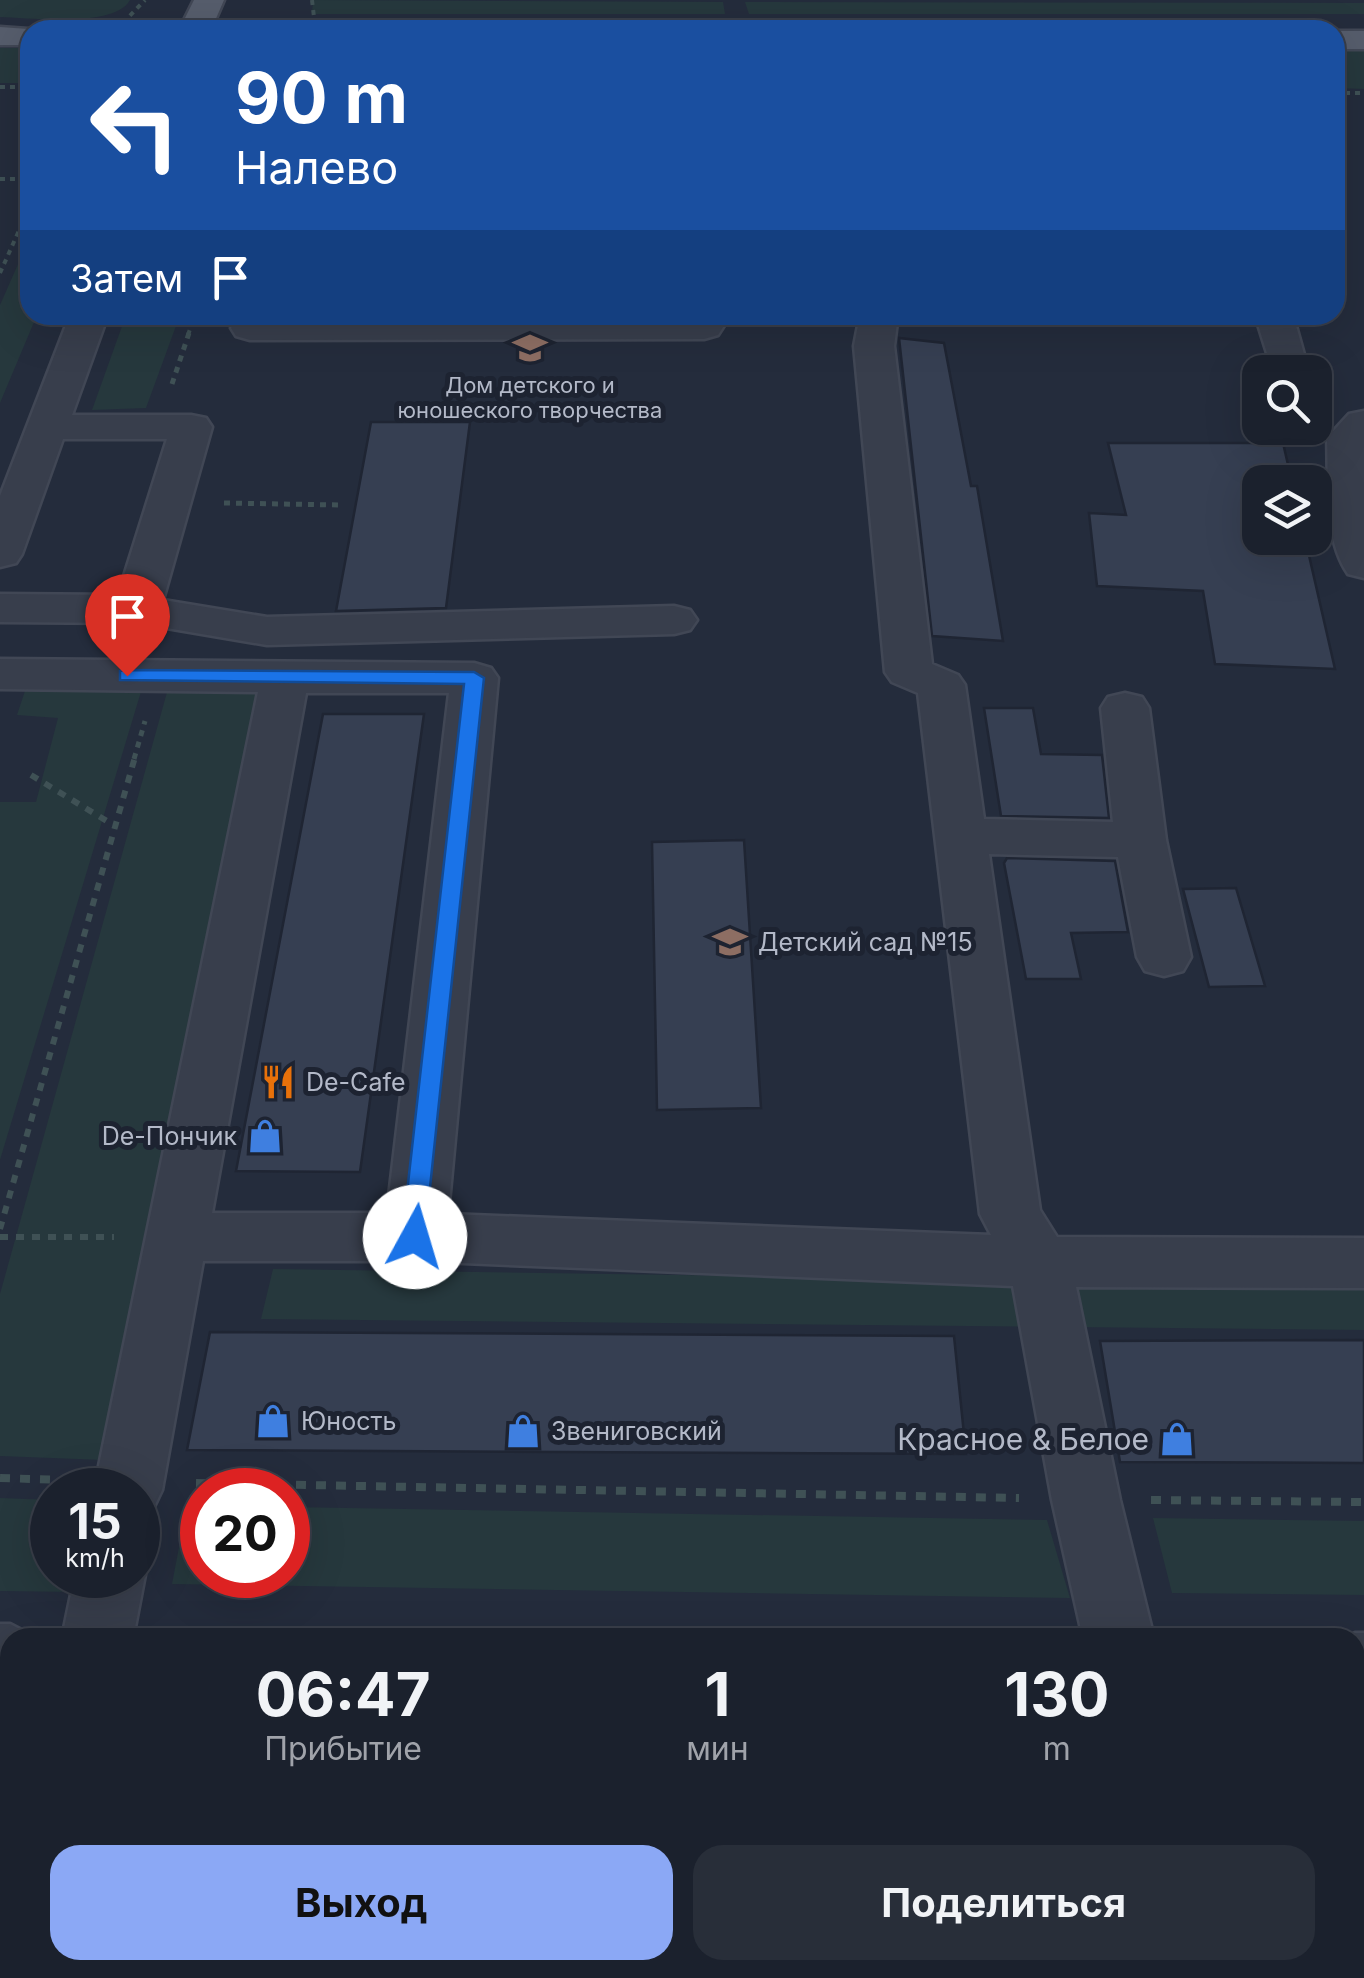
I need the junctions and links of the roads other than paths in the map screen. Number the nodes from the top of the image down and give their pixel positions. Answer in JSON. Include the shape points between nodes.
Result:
{"nodes":[{"id":1,"x":85,"y":325,"type":"edge"},
{"id":2,"x":705,"y":325,"type":"edge"},
{"id":3,"x":877,"y":325,"type":"edge"},
{"id":4,"x":1277,"y":325,"type":"edge"},
{"id":5,"x":250,"y":328,"type":"dead end"},
{"id":6,"x":1284,"y":355,"type":"edge"},
{"id":7,"x":1364,"y":423,"type":"edge"},
{"id":8,"x":48,"y":426,"type":"junction"},
{"id":9,"x":0,"y":554,"type":"edge"},
{"id":10,"x":1364,"y":565,"type":"edge"},
{"id":11,"x":0,"y":608,"type":"edge"},
{"id":12,"x":137,"y":609,"type":"junction"},
{"id":13,"x":674,"y":620,"type":"dead end"},
{"id":14,"x":0,"y":674,"type":"edge"},
{"id":15,"x":285,"y":678,"type":"junction"},
{"id":16,"x":1125,"y":708,"type":"dead end"},
{"id":17,"x":961,"y":836,"type":"junction"},
{"id":18,"x":1140,"y":840,"type":"junction"},
{"id":19,"x":1164,"y":957,"type":"dead end"},
{"id":20,"x":176,"y":1236,"type":"junction"},
{"id":21,"x":415,"y":1237,"type":"junction"},
{"id":22,"x":1040,"y":1262,"type":"junction"},
{"id":23,"x":1364,"y":1264,"type":"edge"},
{"id":24,"x":132,"y":1468,"type":"edge"},
{"id":25,"x":106,"y":1598,"type":"edge"},
{"id":26,"x":100,"y":1628,"type":"edge"},
{"id":27,"x":1117,"y":1628,"type":"edge"}],
"edges":[{"from":1,"to":8,"type":"street"},
{"from":2,"to":5,"type":"street"},
{"from":3,"to":17,"type":"street","via":[[874,346],[909,672],[941,685]]},
{"from":4,"to":6,"type":"street"},
{"from":7,"to":10,"type":"street","via":[[1348,438],[1352,525]]},
{"from":8,"to":9,"type":"street"},
{"from":8,"to":12,"type":"street","via":[[191,428]]},
{"from":11,"to":12,"type":"street"},
{"from":12,"to":13,"type":"street","via":[[267,631]]},
{"from":14,"to":15,"type":"street"},
{"from":15,"to":20,"type":"street"},
{"from":15,"to":21,"type":"street","via":[[474,678]]},
{"from":16,"to":18,"type":"street"},
{"from":17,"to":18,"type":"street"},
{"from":17,"to":22,"type":"street","via":[[1010,1214]]},
{"from":18,"to":19,"type":"street"},
{"from":20,"to":21,"type":"street"},
{"from":20,"to":24,"type":"street"},
{"from":21,"to":22,"type":"street"},
{"from":22,"to":23,"type":"street"},
{"from":22,"to":27,"type":"street"},
{"from":25,"to":26,"type":"street"}]}
